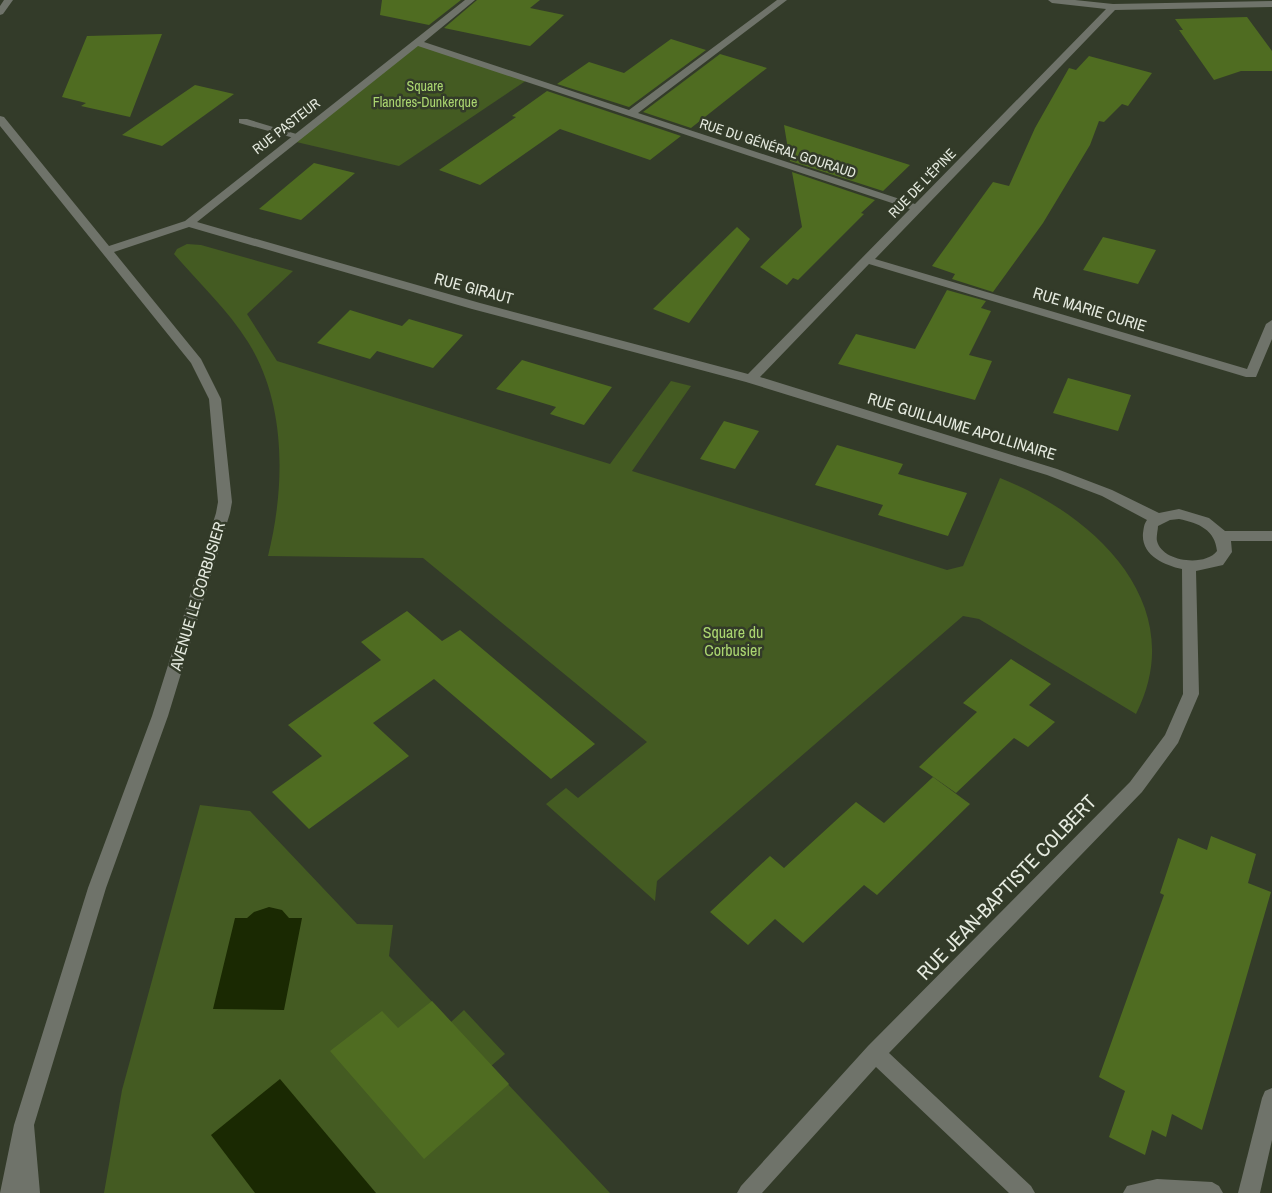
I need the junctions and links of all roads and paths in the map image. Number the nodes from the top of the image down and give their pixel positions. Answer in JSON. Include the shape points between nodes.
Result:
{"nodes":[{"id":1,"x":9,"y":0,"type":"edge"},
{"id":2,"x":471,"y":0,"type":"edge"},
{"id":3,"x":783,"y":0,"type":"edge"},
{"id":4,"x":1052,"y":0,"type":"edge"},
{"id":5,"x":1272,"y":4,"type":"edge"},
{"id":6,"x":1113,"y":7,"type":"junction"},
{"id":7,"x":0,"y":12,"type":"edge"},
{"id":8,"x":417,"y":43,"type":"junction"},
{"id":9,"x":631,"y":113,"type":"junction"},
{"id":10,"x":0,"y":119,"type":"edge"},
{"id":11,"x":243,"y":121,"type":"dead end"},
{"id":12,"x":298,"y":136,"type":"junction"},
{"id":13,"x":917,"y":208,"type":"junction"},
{"id":14,"x":189,"y":223,"type":"junction"},
{"id":15,"x":107,"y":251,"type":"junction"},
{"id":16,"x":867,"y":261,"type":"junction"},
{"id":17,"x":1272,"y":324,"type":"edge"},
{"id":18,"x":752,"y":379,"type":"junction"},
{"id":19,"x":1158,"y":519,"type":"junction"},
{"id":20,"x":1221,"y":536,"type":"junction"},
{"id":21,"x":1272,"y":536,"type":"edge"},
{"id":22,"x":1189,"y":567,"type":"junction"},
{"id":23,"x":875,"y":1053,"type":"junction"},
{"id":24,"x":1272,"y":1098,"type":"edge"},
{"id":25,"x":24,"y":1125,"type":"junction"},
{"id":26,"x":9,"y":1193,"type":"edge"},
{"id":27,"x":29,"y":1193,"type":"edge"},
{"id":28,"x":748,"y":1193,"type":"edge"},
{"id":29,"x":1024,"y":1193,"type":"edge"},
{"id":30,"x":1134,"y":1193,"type":"edge"},
{"id":31,"x":1212,"y":1193,"type":"edge"},
{"id":32,"x":1250,"y":1193,"type":"edge"}],
"edges":[{"from":1,"to":7,"type":"street"},
{"from":2,"to":8,"type":"street","name":"RUE PASTEUR"},
{"from":3,"to":9,"type":"street"},
{"from":4,"to":6,"type":"street"},
{"from":5,"to":6,"type":"street"},
{"from":6,"to":13,"type":"street","name":"RUE DE L'ÉPINE"},
{"from":8,"to":9,"type":"street","name":"RUE DU GÉNÉRAL GOURAUD"},
{"from":8,"to":12,"type":"street","name":"RUE PASTEUR"},
{"from":9,"to":13,"type":"street","name":"RUE DU GÉNÉRAL GOURAUD"},
{"from":10,"to":15,"type":"street","name":"AVENUE LE CORBUSIER"},
{"from":11,"to":12,"type":"street"},
{"from":12,"to":14,"type":"street","name":"RUE PASTEUR"},
{"from":13,"to":16,"type":"street","name":"RUE DE L'ÉPINE"},
{"from":14,"to":15,"type":"street","name":"RUE PASTEUR"},
{"from":14,"to":18,"type":"street","name":"RUE GIRAUT","via":[[476,306]]},
{"from":15,"to":25,"type":"street","name":"AVENUE LE CORBUSIER","via":[[197,362],[215,399],[225,502],[160,716],[97,888]]},
{"from":16,"to":17,"type":"street","name":"RUE MARIE CURIE","via":[[1251,374]]},
{"from":16,"to":18,"type":"street","name":"RUE DE L'ÉPINE"},
{"from":18,"to":19,"type":"street","name":"RUE GUILLAUME APOLLINAIRE","via":[[1052,472],[1107,493]]},
{"from":19,"to":20,"type":"street","via":[[1179,514],[1192,517],[1209,524]]},
{"from":19,"to":22,"type":"street","via":[[1148,532],[1154,550]]},
{"from":20,"to":21,"type":"street"},
{"from":20,"to":22,"type":"street","via":[[1225,553],[1221,560]]},
{"from":22,"to":23,"type":"street","name":"RUE JEAN-BAPTISTE COLBERT","via":[[1191,694],[1172,738],[1136,787]]},
{"from":23,"to":28,"type":"street","name":"RUE JEAN-BAPTISTE COLBERT"},
{"from":23,"to":29,"type":"street"},
{"from":24,"to":32,"type":"street"},
{"from":25,"to":26,"type":"street","name":"AVENUE LE CORBUSIER"},
{"from":25,"to":27,"type":"street","name":"AVENUE LE CORBUSIER"},
{"from":30,"to":31,"type":"street"}]}
